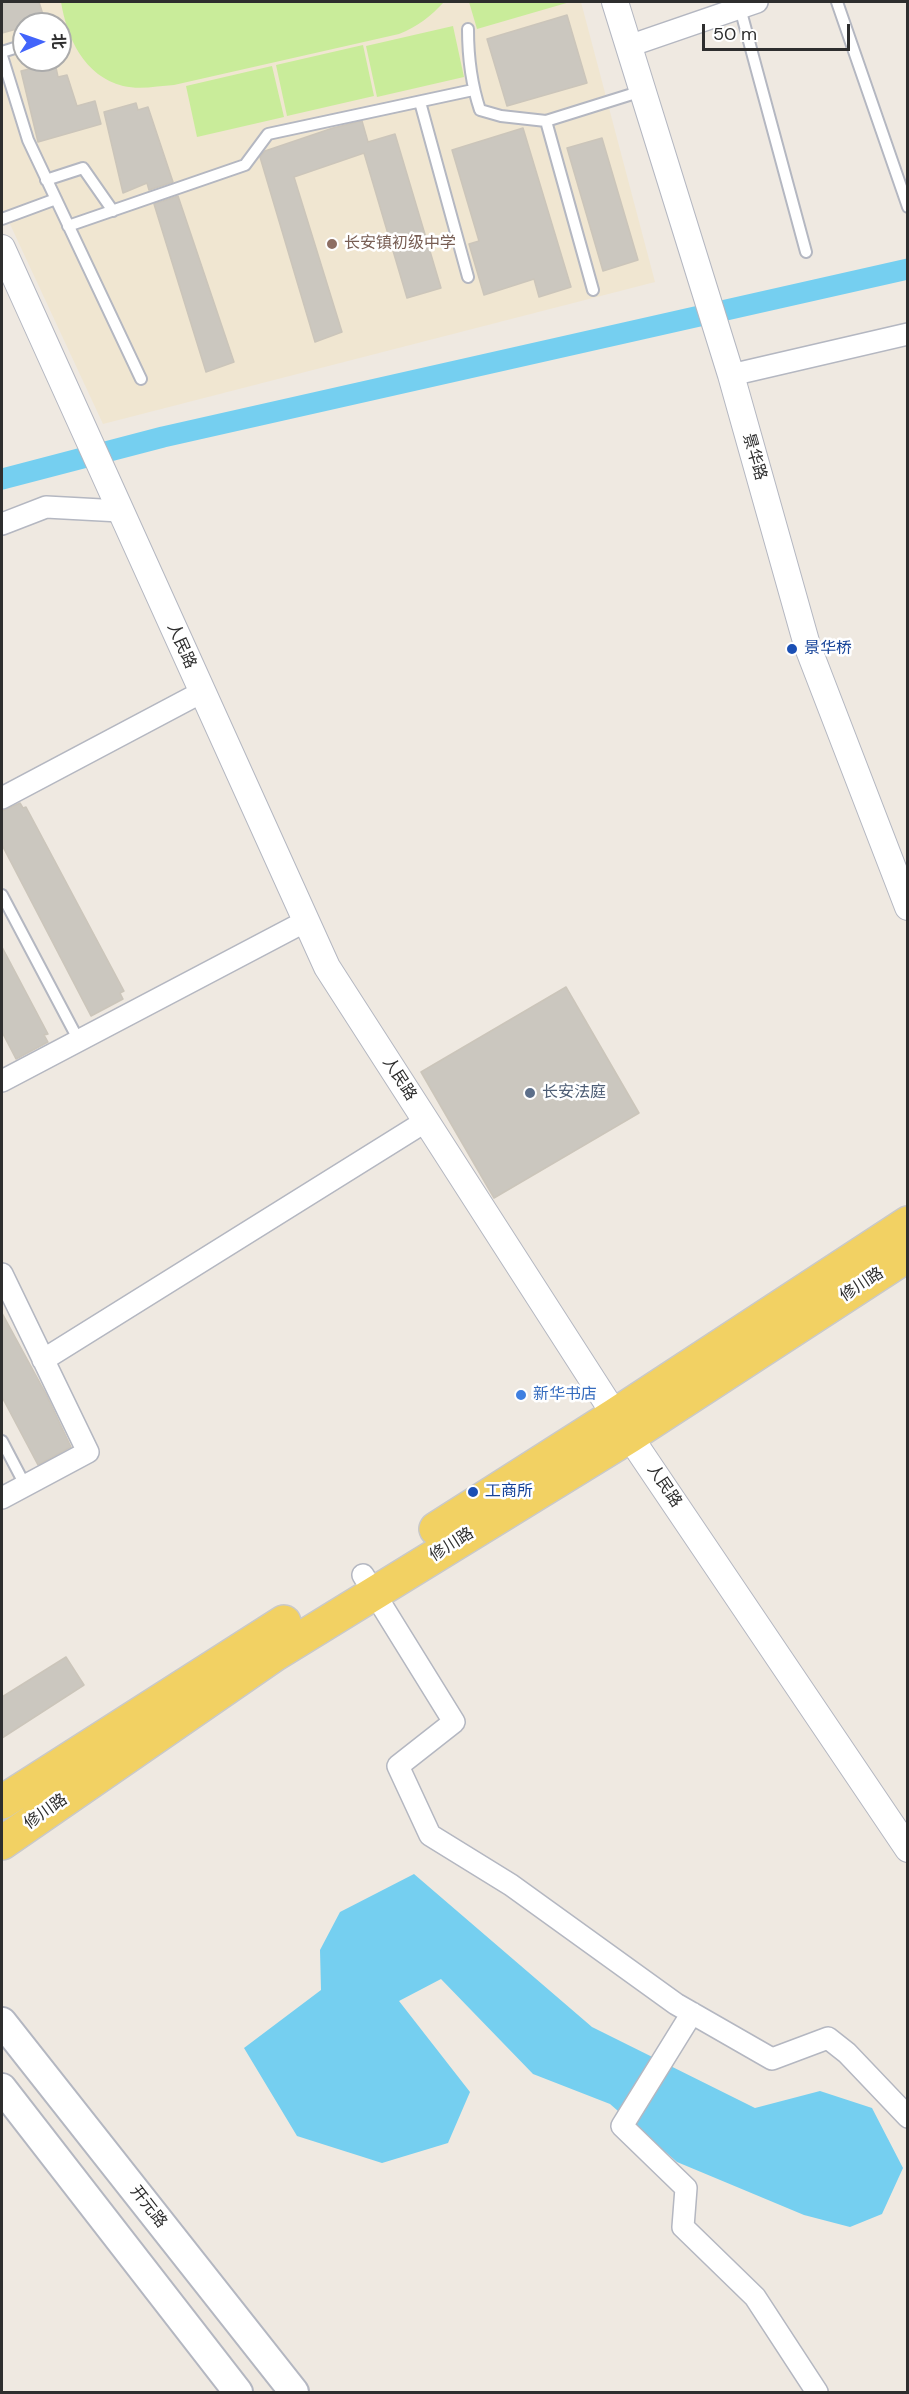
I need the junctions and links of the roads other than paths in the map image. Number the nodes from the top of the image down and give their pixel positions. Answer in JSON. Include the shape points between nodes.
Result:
{"nodes":[{"id":1,"x":615,"y":2,"type":"edge"},
{"id":2,"x":837,"y":2,"type":"edge"},
{"id":3,"x":748,"y":5,"type":"edge"},
{"id":4,"x":468,"y":29,"type":"dead end"},
{"id":5,"x":629,"y":46,"type":"junction"},
{"id":6,"x":2,"y":54,"type":"edge"},
{"id":7,"x":473,"y":90,"type":"junction"},
{"id":8,"x":642,"y":91,"type":"junction"},
{"id":9,"x":420,"y":102,"type":"junction"},
{"id":10,"x":546,"y":121,"type":"junction"},
{"id":11,"x":46,"y":180,"type":"junction"},
{"id":12,"x":56,"y":199,"type":"junction"},
{"id":13,"x":908,"y":207,"type":"edge"},
{"id":14,"x":113,"y":211,"type":"junction"},
{"id":15,"x":2,"y":219,"type":"edge"},
{"id":16,"x":68,"y":226,"type":"junction"},
{"id":17,"x":2,"y":248,"type":"edge"},
{"id":18,"x":806,"y":252,"type":"dead end"},
{"id":19,"x":468,"y":277,"type":"dead end"},
{"id":20,"x":593,"y":290,"type":"dead end"},
{"id":21,"x":908,"y":334,"type":"edge"},
{"id":22,"x":730,"y":374,"type":"junction"},
{"id":23,"x":141,"y":379,"type":"dead end"},
{"id":24,"x":118,"y":505,"type":"junction"},
{"id":25,"x":2,"y":524,"type":"edge"},
{"id":26,"x":202,"y":692,"type":"junction"},
{"id":27,"x":2,"y":798,"type":"edge"},
{"id":28,"x":2,"y":895,"type":"edge"},
{"id":29,"x":908,"y":907,"type":"edge"},
{"id":30,"x":306,"y":921,"type":"junction"},
{"id":31,"x":78,"y":1039,"type":"junction"},
{"id":32,"x":2,"y":1081,"type":"edge"},
{"id":33,"x":426,"y":1121,"type":"junction"},
{"id":34,"x":908,"y":1223,"type":"edge"},
{"id":35,"x":908,"y":1255,"type":"edge"},
{"id":36,"x":2,"y":1274,"type":"edge"},
{"id":37,"x":44,"y":1360,"type":"junction"},
{"id":38,"x":623,"y":1425,"type":"junction"},
{"id":39,"x":2,"y":1441,"type":"edge"},
{"id":40,"x":25,"y":1485,"type":"junction"},
{"id":41,"x":2,"y":1498,"type":"edge"},
{"id":42,"x":369,"y":1584,"type":"junction"},
{"id":43,"x":2,"y":1802,"type":"edge"},
{"id":44,"x":2,"y":1843,"type":"edge"},
{"id":45,"x":908,"y":1849,"type":"edge"},
{"id":46,"x":692,"y":2013,"type":"junction"},
{"id":47,"x":2,"y":2022,"type":"edge"},
{"id":48,"x":2,"y":2088,"type":"edge"},
{"id":49,"x":908,"y":2117,"type":"edge"},
{"id":50,"x":238,"y":2392,"type":"edge"},
{"id":51,"x":294,"y":2392,"type":"edge"},
{"id":52,"x":817,"y":2392,"type":"edge"}],
"edges":[{"from":1,"to":5,"type":"street","name":"景华路"},
{"from":2,"to":13,"type":"lane"},
{"from":3,"to":5,"type":"street"},
{"from":3,"to":18,"type":"lane"},
{"from":4,"to":7,"type":"lane"},
{"from":5,"to":8,"type":"street","name":"景华路"},
{"from":6,"to":11,"type":"lane","via":[[28,140]]},
{"from":7,"to":9,"type":"lane"},
{"from":7,"to":10,"type":"lane","via":[[480,110]]},
{"from":8,"to":10,"type":"lane"},
{"from":8,"to":22,"type":"street","name":"景华路"},
{"from":9,"to":14,"type":"lane","via":[[268,134],[245,165]]},
{"from":9,"to":19,"type":"lane"},
{"from":10,"to":20,"type":"lane"},
{"from":11,"to":12,"type":"lane"},
{"from":11,"to":14,"type":"lane","via":[[83,168]]},
{"from":12,"to":15,"type":"lane"},
{"from":12,"to":16,"type":"lane"},
{"from":14,"to":16,"type":"lane"},
{"from":16,"to":23,"type":"lane"},
{"from":17,"to":24,"type":"street","name":"人民路"},
{"from":21,"to":22,"type":"street"},
{"from":22,"to":29,"type":"street","name":"景华路","via":[[807,645]]},
{"from":24,"to":25,"type":"street","via":[[46,507]]},
{"from":24,"to":26,"type":"street","name":"人民路"},
{"from":26,"to":27,"type":"street"},
{"from":26,"to":30,"type":"street","name":"人民路"},
{"from":28,"to":31,"type":"lane"},
{"from":30,"to":31,"type":"street"},
{"from":30,"to":33,"type":"street","name":"人民路","via":[[327,967]]},
{"from":31,"to":32,"type":"street"},
{"from":33,"to":37,"type":"street"},
{"from":33,"to":38,"type":"street","name":"人民路"},
{"from":34,"to":38,"type":"main road","name":"修川路"},
{"from":35,"to":38,"type":"main road","name":"修川路"},
{"from":36,"to":37,"type":"street"},
{"from":37,"to":40,"type":"street","via":[[88,1452]]},
{"from":38,"to":42,"type":"main road","name":"修川路"},
{"from":38,"to":45,"type":"street","name":"人民路"},
{"from":39,"to":40,"type":"lane"},
{"from":40,"to":41,"type":"street"},
{"from":42,"to":43,"type":"main road","name":"修川路","via":[[265,1633]]},
{"from":42,"to":44,"type":"main road","name":"修川路","via":[[274,1655]]},
{"from":42,"to":46,"type":"street","via":[[454,1722],[398,1766],[430,1835],[511,1885]]},
{"from":46,"to":49,"type":"street","via":[[772,2059],[828,2038]]},
{"from":46,"to":52,"type":"street","via":[[622,2126],[686,2188],[683,2227],[755,2297]]},
{"from":47,"to":51,"type":"main road","name":"开元路"},
{"from":48,"to":50,"type":"main road"}]}
